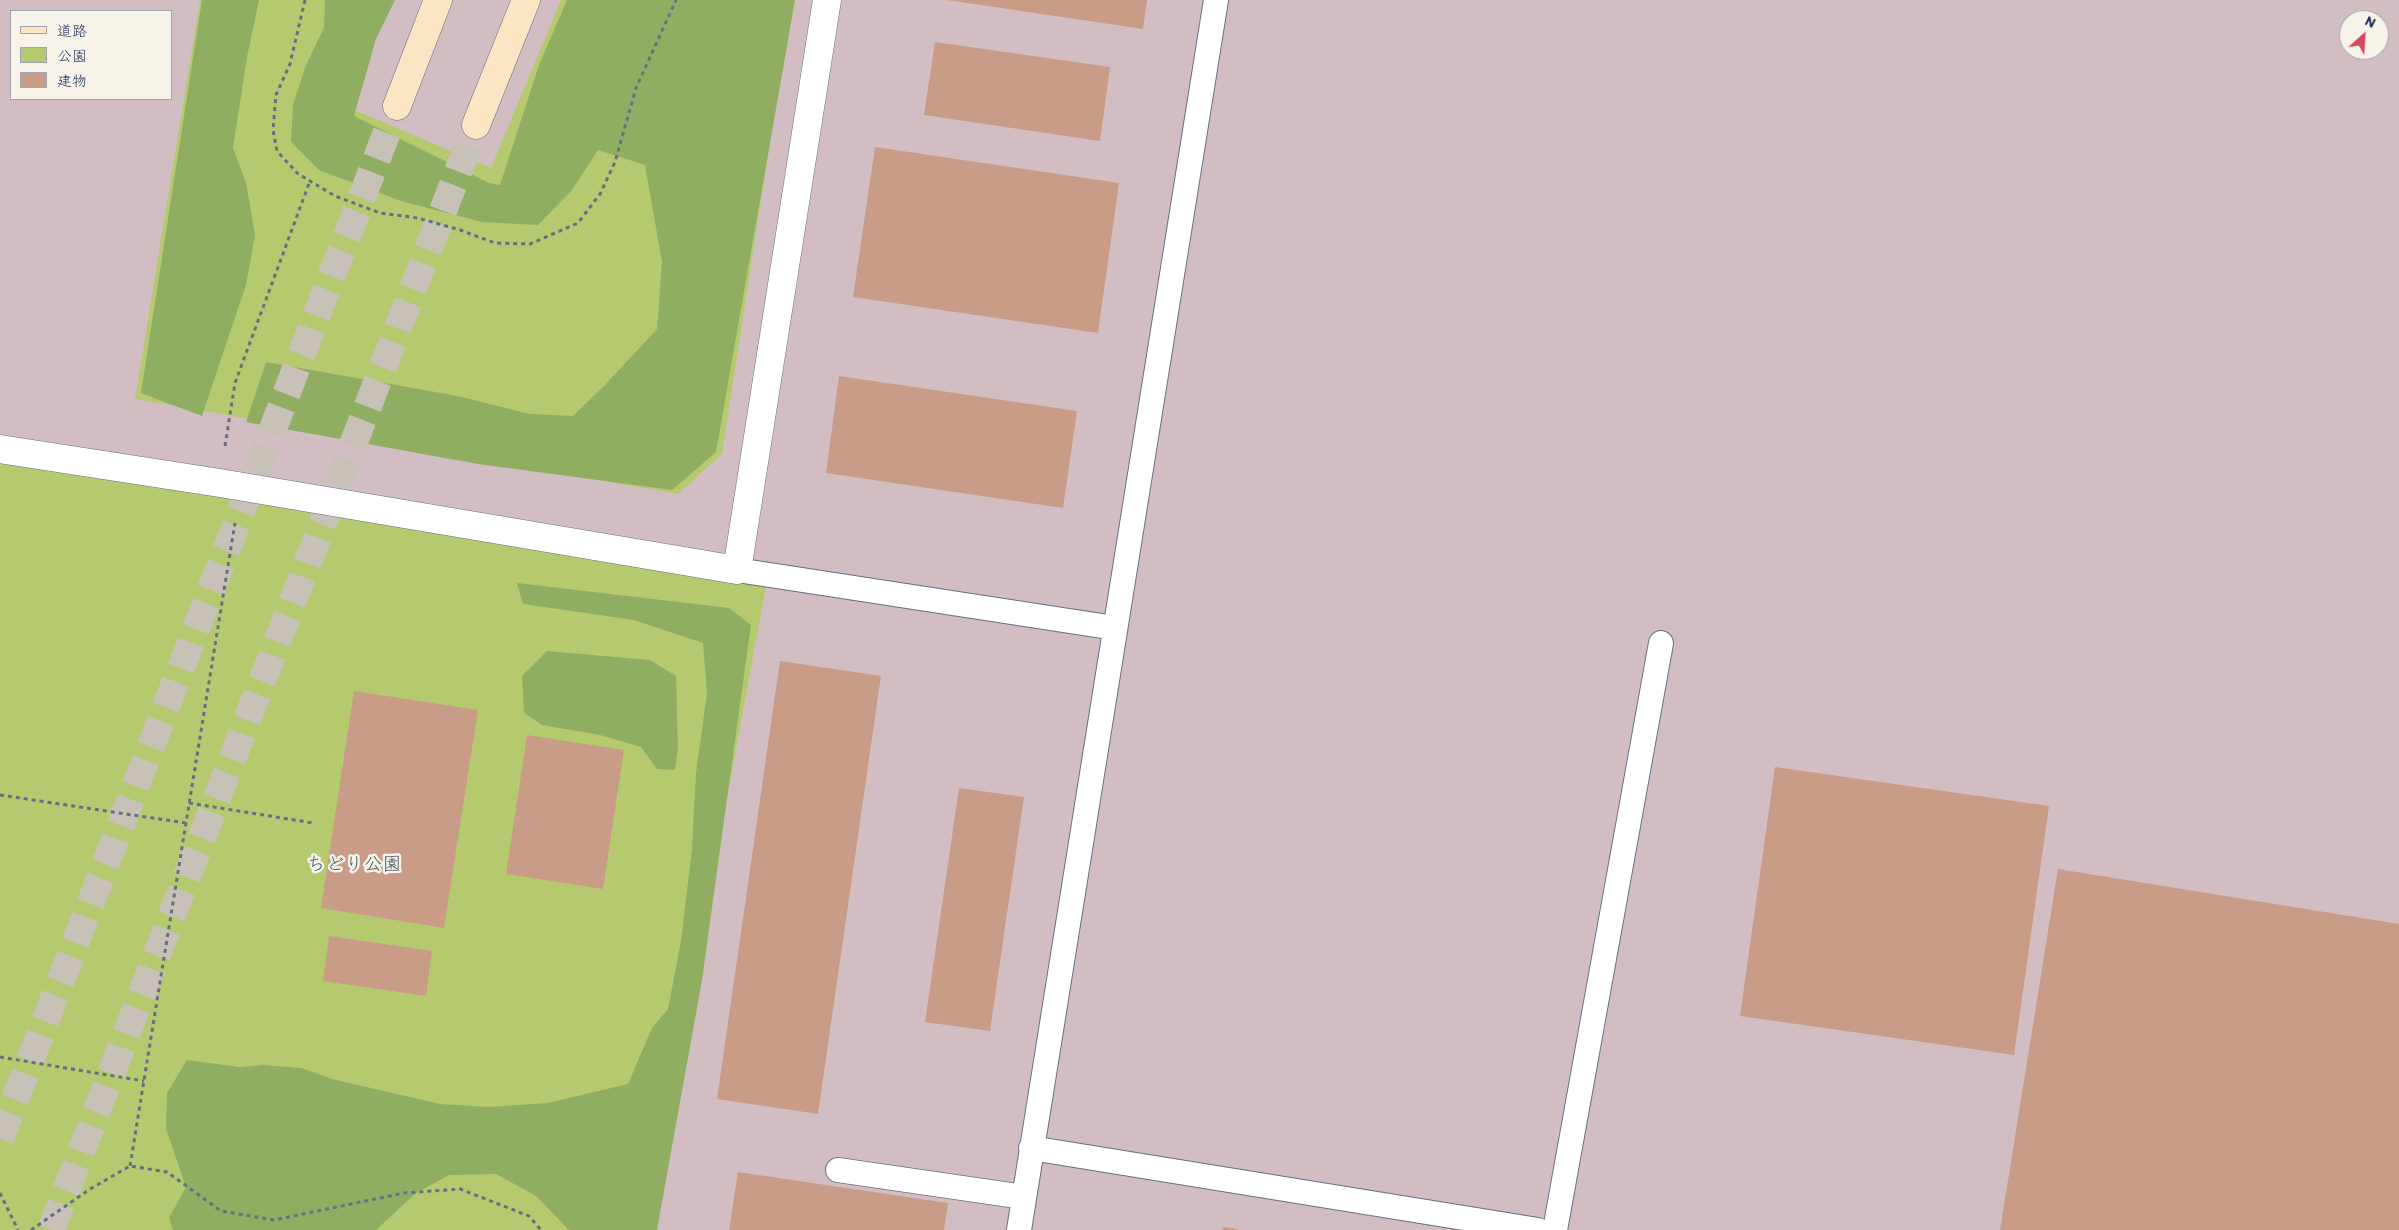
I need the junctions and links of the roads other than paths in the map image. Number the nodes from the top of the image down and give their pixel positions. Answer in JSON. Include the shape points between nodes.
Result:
{"nodes":[{"id":1,"x":438,"y":0,"type":"edge"},
{"id":2,"x":526,"y":0,"type":"edge"},
{"id":3,"x":827,"y":0,"type":"edge"},
{"id":4,"x":1216,"y":0,"type":"edge"},
{"id":5,"x":398,"y":106,"type":"tunnel mouth"},
{"id":6,"x":476,"y":125,"type":"tunnel mouth"},
{"id":7,"x":0,"y":449,"type":"edge"},
{"id":8,"x":737,"y":570,"type":"junction"},
{"id":9,"x":1116,"y":628,"type":"junction"},
{"id":10,"x":1661,"y":643,"type":"dead end"},
{"id":11,"x":1031,"y":1148,"type":"junction"},
{"id":12,"x":838,"y":1170,"type":"dead end"},
{"id":13,"x":1024,"y":1197,"type":"junction"},
{"id":14,"x":1018,"y":1230,"type":"edge"},
{"id":15,"x":1538,"y":1230,"type":"edge"},
{"id":16,"x":1555,"y":1230,"type":"edge"}],
"edges":[{"from":1,"to":5,"type":"street"},
{"from":2,"to":6,"type":"street"},
{"from":3,"to":8,"type":"street"},
{"from":4,"to":9,"type":"lane"},
{"from":7,"to":8,"type":"street"},
{"from":8,"to":9,"type":"lane"},
{"from":9,"to":11,"type":"lane"},
{"from":10,"to":16,"type":"lane"},
{"from":11,"to":13,"type":"lane"},
{"from":11,"to":15,"type":"lane"},
{"from":12,"to":13,"type":"lane"},
{"from":13,"to":14,"type":"lane"}]}
